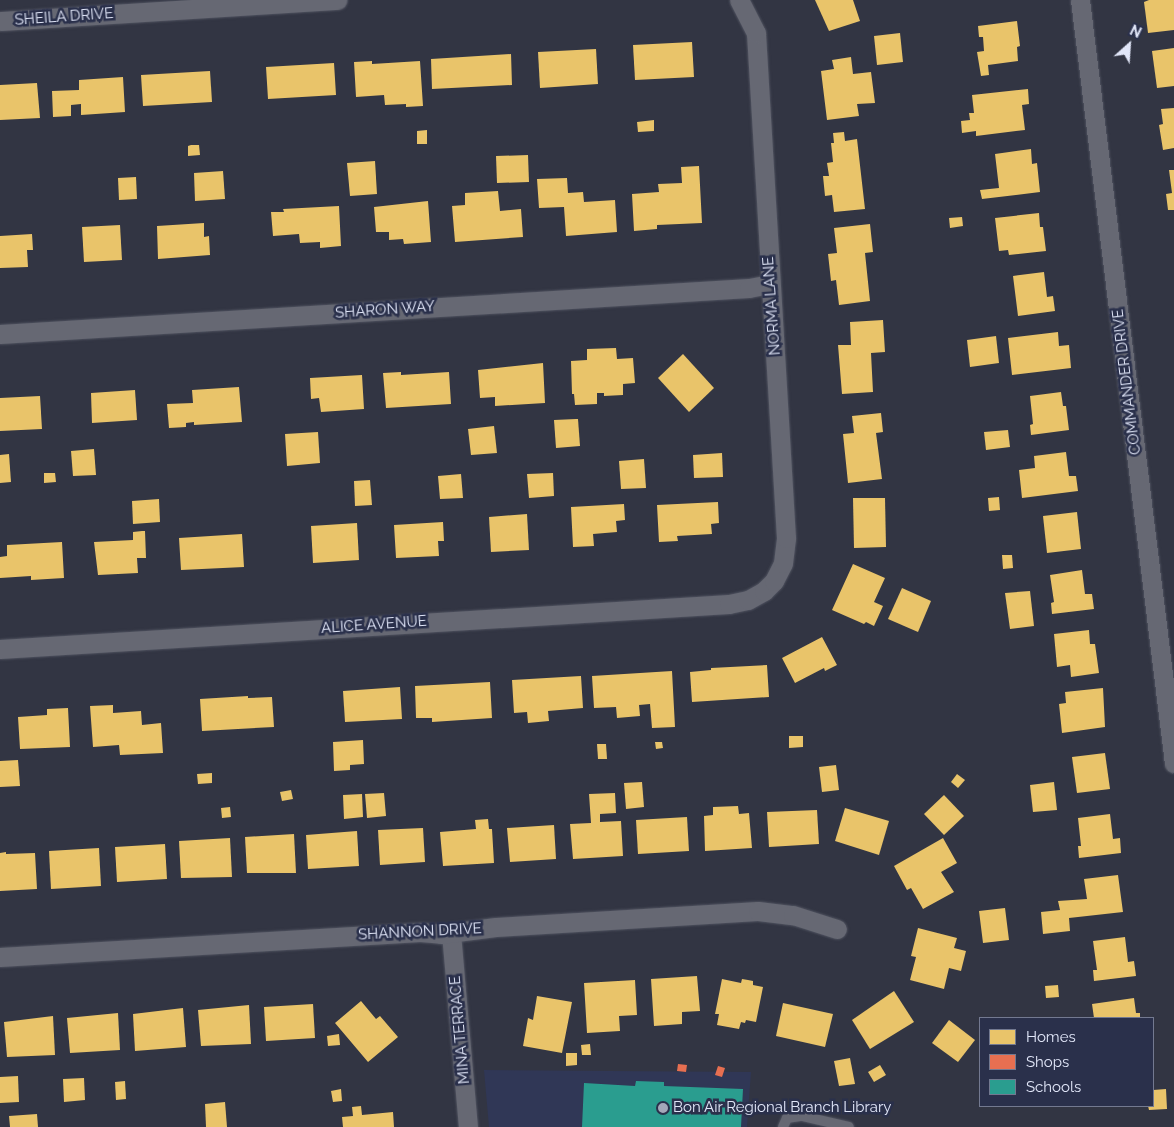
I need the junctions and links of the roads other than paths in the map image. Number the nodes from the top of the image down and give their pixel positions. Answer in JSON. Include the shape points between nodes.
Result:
{"nodes":[{"id":1,"x":337,"y":0,"type":"edge"},
{"id":2,"x":739,"y":0,"type":"edge"},
{"id":3,"x":1080,"y":0,"type":"edge"},
{"id":4,"x":0,"y":21,"type":"edge"},
{"id":5,"x":770,"y":284,"type":"junction"},
{"id":6,"x":0,"y":334,"type":"edge"},
{"id":7,"x":748,"y":600,"type":"joint"},
{"id":8,"x":0,"y":648,"type":"edge"},
{"id":9,"x":1171,"y":709,"type":"edge"},
{"id":10,"x":1174,"y":763,"type":"edge"},
{"id":11,"x":837,"y":930,"type":"dead end"},
{"id":12,"x":451,"y":933,"type":"junction"},
{"id":13,"x":0,"y":957,"type":"edge"},
{"id":14,"x":468,"y":1127,"type":"edge"},
{"id":15,"x":783,"y":1127,"type":"edge"},
{"id":16,"x":849,"y":1127,"type":"edge"}],
"edges":[{"from":1,"to":4,"type":"street","name":"SHEILA DRIVE"},
{"from":2,"to":5,"type":"street","name":"NORMA LANE","via":[[756,33]]},
{"from":3,"to":9,"type":"street","name":"COMMANDER DRIVE"},
{"from":5,"to":6,"type":"street","name":"SHARON WAY","via":[[749,288]]},
{"from":5,"to":7,"type":"street","name":"NORMA LANE","via":[[786,538],[783,563],[774,581]]},
{"from":7,"to":8,"type":"street","name":"ALICE AVENUE","via":[[729,604]]},
{"from":9,"to":10,"type":"street","name":"COMMANDER DRIVE"},
{"from":11,"to":12,"type":"street","name":"SHANNON DRIVE","via":[[793,915],[758,911],[496,927]]},
{"from":12,"to":13,"type":"street","name":"SHANNON DRIVE","via":[[420,932]]},
{"from":12,"to":14,"type":"street","name":"MINA TERRACE"},
{"from":15,"to":16,"type":"lane","via":[[787,1118],[802,1116]]}]}
